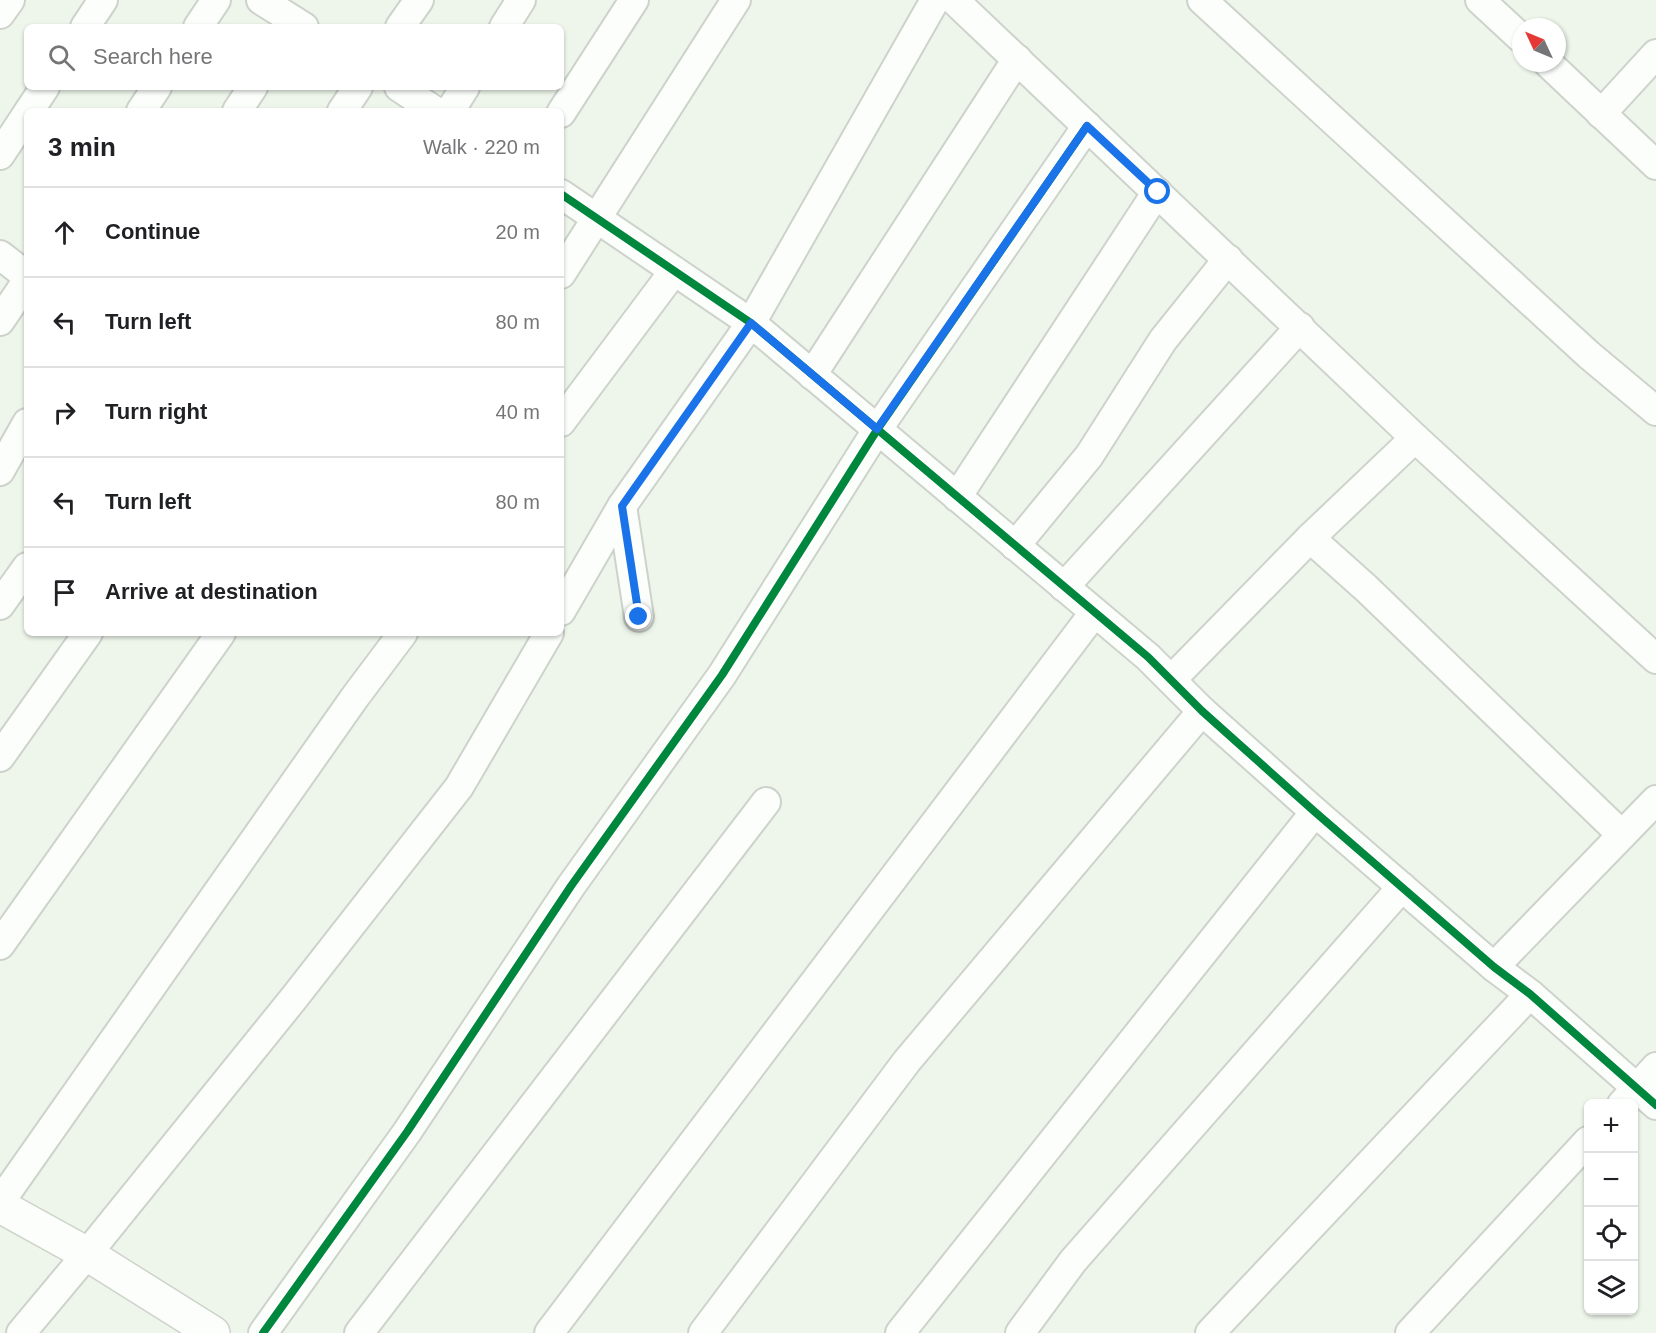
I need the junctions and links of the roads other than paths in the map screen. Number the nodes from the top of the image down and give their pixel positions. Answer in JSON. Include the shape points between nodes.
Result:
{"nodes":[{"id":1,"x":10,"y":0,"type":"edge"},
{"id":2,"x":103,"y":0,"type":"edge"},
{"id":3,"x":216,"y":0,"type":"edge"},
{"id":4,"x":261,"y":0,"type":"edge"},
{"id":5,"x":419,"y":0,"type":"edge"},
{"id":6,"x":522,"y":0,"type":"edge"},
{"id":7,"x":634,"y":0,"type":"edge"},
{"id":8,"x":736,"y":0,"type":"edge"},
{"id":9,"x":935,"y":0,"type":"edge"},
{"id":10,"x":954,"y":0,"type":"edge"},
{"id":11,"x":1202,"y":0,"type":"edge"},
{"id":12,"x":1480,"y":0,"type":"edge"},
{"id":13,"x":0,"y":14,"type":"edge"},
{"id":14,"x":296,"y":19,"type":"edge"},
{"id":15,"x":87,"y":24,"type":"edge"},
{"id":16,"x":200,"y":24,"type":"edge"},
{"id":17,"x":402,"y":24,"type":"edge"},
{"id":18,"x":506,"y":24,"type":"edge"},
{"id":19,"x":1512,"y":30,"type":"edge"},
{"id":20,"x":1656,"y":54,"type":"edge"},
{"id":21,"x":1017,"y":59,"type":"junction"},
{"id":22,"x":1558,"y":72,"type":"edge"},
{"id":23,"x":43,"y":90,"type":"edge"},
{"id":24,"x":155,"y":90,"type":"edge"},
{"id":25,"x":251,"y":90,"type":"edge"},
{"id":26,"x":356,"y":90,"type":"edge"},
{"id":27,"x":404,"y":90,"type":"edge"},
{"id":28,"x":463,"y":90,"type":"edge"},
{"id":29,"x":31,"y":108,"type":"edge"},
{"id":30,"x":143,"y":108,"type":"edge"},
{"id":31,"x":239,"y":108,"type":"edge"},
{"id":32,"x":344,"y":108,"type":"edge"},
{"id":33,"x":430,"y":108,"type":"edge"},
{"id":34,"x":452,"y":108,"type":"edge"},
{"id":35,"x":564,"y":108,"type":"edge"},
{"id":36,"x":1602,"y":114,"type":"junction"},
{"id":37,"x":24,"y":119,"type":"edge"},
{"id":38,"x":1087,"y":126,"type":"junction"},
{"id":39,"x":0,"y":155,"type":"edge"},
{"id":40,"x":1656,"y":165,"type":"edge"},
{"id":41,"x":1158,"y":192,"type":"junction"},
{"id":42,"x":564,"y":196,"type":"edge"},
{"id":43,"x":597,"y":220,"type":"junction"},
{"id":44,"x":0,"y":255,"type":"edge"},
{"id":45,"x":1228,"y":259,"type":"junction"},
{"id":46,"x":564,"y":270,"type":"edge"},
{"id":47,"x":674,"y":271,"type":"junction"},
{"id":48,"x":24,"y":274,"type":"edge"},
{"id":49,"x":24,"y":285,"type":"edge"},
{"id":50,"x":0,"y":321,"type":"edge"},
{"id":51,"x":751,"y":323,"type":"junction"},
{"id":52,"x":1300,"y":327,"type":"junction"},
{"id":53,"x":812,"y":375,"type":"junction"},
{"id":54,"x":1656,"y":411,"type":"edge"},
{"id":55,"x":564,"y":418,"type":"edge"},
{"id":56,"x":24,"y":428,"type":"edge"},
{"id":57,"x":877,"y":429,"type":"junction"},
{"id":58,"x":1415,"y":438,"type":"junction"},
{"id":59,"x":0,"y":471,"type":"edge"},
{"id":60,"x":957,"y":496,"type":"junction"},
{"id":61,"x":622,"y":506,"type":"junction"},
{"id":62,"x":1310,"y":538,"type":"junction"},
{"id":63,"x":1015,"y":546,"type":"junction"},
{"id":64,"x":24,"y":571,"type":"edge"},
{"id":65,"x":1064,"y":587,"type":"junction"},
{"id":66,"x":0,"y":606,"type":"edge"},
{"id":67,"x":564,"y":606,"type":"edge"},
{"id":68,"x":1094,"y":613,"type":"junction"},
{"id":69,"x":639,"y":617,"type":"dead end"},
{"id":70,"x":86,"y":636,"type":"edge"},
{"id":71,"x":219,"y":636,"type":"edge"},
{"id":72,"x":401,"y":636,"type":"edge"},
{"id":73,"x":547,"y":636,"type":"edge"},
{"id":74,"x":1656,"y":659,"type":"edge"},
{"id":75,"x":1171,"y":680,"type":"junction"},
{"id":76,"x":1202,"y":711,"type":"junction"},
{"id":77,"x":0,"y":757,"type":"edge"},
{"id":78,"x":1656,"y":800,"type":"edge"},
{"id":79,"x":766,"y":802,"type":"dead end"},
{"id":80,"x":1315,"y":812,"type":"junction"},
{"id":81,"x":1622,"y":835,"type":"junction"},
{"id":82,"x":1402,"y":887,"type":"junction"},
{"id":83,"x":0,"y":945,"type":"edge"},
{"id":84,"x":1494,"y":967,"type":"junction"},
{"id":85,"x":1530,"y":994,"type":"junction"},
{"id":86,"x":1656,"y":1067,"type":"edge"},
{"id":87,"x":1638,"y":1099,"type":"edge"},
{"id":88,"x":1584,"y":1145,"type":"edge"},
{"id":89,"x":0,"y":1204,"type":"edge"},
{"id":90,"x":87,"y":1254,"type":"junction"},
{"id":91,"x":21,"y":1333,"type":"edge"},
{"id":92,"x":213,"y":1333,"type":"edge"},
{"id":93,"x":263,"y":1333,"type":"edge"},
{"id":94,"x":359,"y":1333,"type":"edge"},
{"id":95,"x":549,"y":1333,"type":"edge"},
{"id":96,"x":703,"y":1333,"type":"edge"},
{"id":97,"x":900,"y":1333,"type":"edge"},
{"id":98,"x":1020,"y":1333,"type":"edge"},
{"id":99,"x":1210,"y":1333,"type":"edge"},
{"id":100,"x":1410,"y":1333,"type":"edge"}],
"edges":[{"from":1,"to":13,"type":"street"},
{"from":2,"to":15,"type":"street"},
{"from":3,"to":16,"type":"street"},
{"from":4,"to":14,"type":"street"},
{"from":5,"to":17,"type":"street"},
{"from":6,"to":18,"type":"street"},
{"from":7,"to":35,"type":"street"},
{"from":8,"to":43,"type":"street"},
{"from":9,"to":51,"type":"street"},
{"from":10,"to":21,"type":"street"},
{"from":11,"to":54,"type":"street"},
{"from":12,"to":19,"type":"street"},
{"from":20,"to":36,"type":"street"},
{"from":21,"to":38,"type":"street"},
{"from":21,"to":53,"type":"street"},
{"from":22,"to":36,"type":"street"},
{"from":23,"to":29,"type":"street"},
{"from":24,"to":30,"type":"street"},
{"from":25,"to":31,"type":"street"},
{"from":26,"to":32,"type":"street"},
{"from":27,"to":33,"type":"street"},
{"from":28,"to":34,"type":"street"},
{"from":36,"to":40,"type":"street"},
{"from":37,"to":39,"type":"street"},
{"from":38,"to":41,"type":"street"},
{"from":38,"to":57,"type":"street"},
{"from":41,"to":45,"type":"street"},
{"from":41,"to":60,"type":"street"},
{"from":42,"to":43,"type":"street"},
{"from":43,"to":46,"type":"street"},
{"from":43,"to":47,"type":"street"},
{"from":44,"to":48,"type":"street"},
{"from":45,"to":52,"type":"street"},
{"from":45,"to":63,"type":"street","via":[[1163,340],[1089,456]]},
{"from":47,"to":51,"type":"street"},
{"from":47,"to":55,"type":"street"},
{"from":49,"to":50,"type":"street"},
{"from":51,"to":53,"type":"street"},
{"from":51,"to":61,"type":"street"},
{"from":52,"to":58,"type":"street"},
{"from":52,"to":65,"type":"street"},
{"from":53,"to":57,"type":"street"},
{"from":56,"to":59,"type":"street"},
{"from":57,"to":60,"type":"street"},
{"from":57,"to":93,"type":"street","via":[[722,675],[571,886],[407,1132]]},
{"from":58,"to":62,"type":"street"},
{"from":58,"to":74,"type":"street"},
{"from":60,"to":63,"type":"street"},
{"from":61,"to":67,"type":"street"},
{"from":61,"to":69,"type":"street"},
{"from":62,"to":75,"type":"street"},
{"from":62,"to":81,"type":"street"},
{"from":63,"to":65,"type":"street"},
{"from":64,"to":66,"type":"street"},
{"from":65,"to":68,"type":"street"},
{"from":68,"to":75,"type":"street"},
{"from":68,"to":95,"type":"street"},
{"from":70,"to":77,"type":"street"},
{"from":71,"to":83,"type":"street"},
{"from":72,"to":89,"type":"street"},
{"from":73,"to":90,"type":"street","via":[[459,787]]},
{"from":75,"to":76,"type":"street"},
{"from":76,"to":80,"type":"street"},
{"from":76,"to":96,"type":"street","via":[[907,1061]]},
{"from":78,"to":81,"type":"street"},
{"from":79,"to":94,"type":"street"},
{"from":80,"to":82,"type":"street"},
{"from":80,"to":97,"type":"street"},
{"from":81,"to":84,"type":"street"},
{"from":82,"to":84,"type":"street"},
{"from":82,"to":98,"type":"street","via":[[1073,1261]]},
{"from":84,"to":85,"type":"street"},
{"from":85,"to":87,"type":"street"},
{"from":85,"to":99,"type":"street"},
{"from":86,"to":87,"type":"street"},
{"from":88,"to":100,"type":"street"},
{"from":89,"to":90,"type":"street"},
{"from":90,"to":91,"type":"street"},
{"from":90,"to":92,"type":"street"}]}
